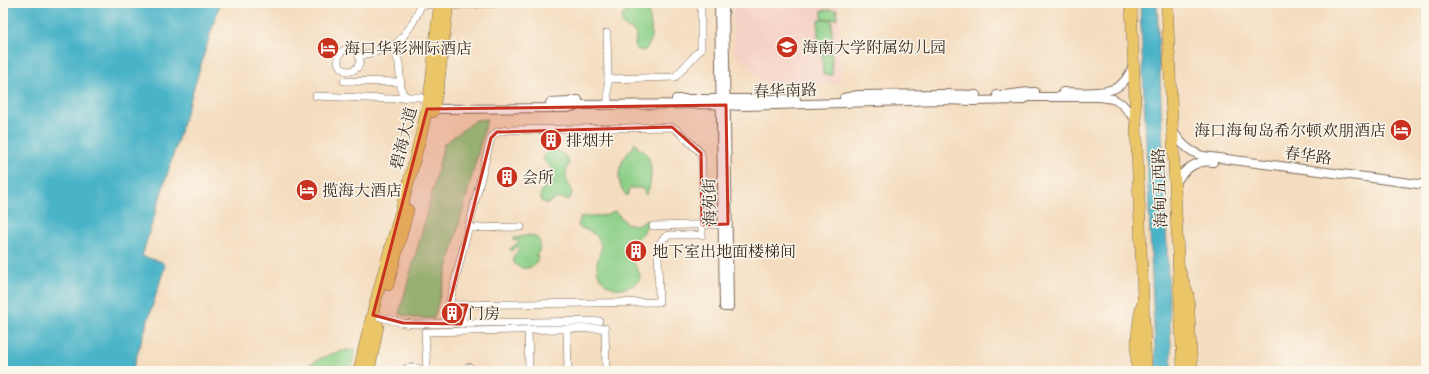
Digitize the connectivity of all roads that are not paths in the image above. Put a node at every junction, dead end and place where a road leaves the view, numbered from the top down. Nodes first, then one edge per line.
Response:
1 (498, 3) edge
2 (701, 3) edge
3 (720, 3) edge
4 (724, 3) edge
5 (1131, 3) edge
6 (1167, 3) edge
7 (421, 4) edge
8 (475, 4) edge
9 (444, 5) edge
10 (607, 33) dead end
11 (393, 46) junction
12 (359, 56) dead end
13 (1133, 65) junction
14 (608, 79) junction
15 (344, 81) dead end
16 (400, 82) junction
17 (316, 96) dead end
18 (407, 96) junction
19 (608, 102) junction
20 (724, 102) junction
21 (431, 106) junction
22 (1136, 120) junction
23 (1173, 131) junction
24 (1426, 185) edge
25 (1175, 186) junction
26 (1426, 189) edge
27 (726, 224) junction
28 (702, 225) junction
29 (653, 226) dead end
30 (521, 227) dead end
31 (469, 228) junction
32 (1178, 266) junction
33 (1143, 302) junction
34 (467, 305) junction
35 (376, 316) junction
36 (599, 322) dead end
37 (461, 324) junction
38 (567, 329) junction
39 (528, 330) junction
40 (360, 371) edge
41 (369, 371) edge
42 (403, 371) edge
43 (426, 371) edge
44 (529, 371) edge
45 (568, 371) edge
46 (606, 371) edge
47 (1137, 371) edge
48 (1146, 371) edge
49 (1183, 371) edge
50 (1192, 371) edge

1 - 8 street
2 - 14 street
3 - 20 street, 海苑街
4 - 20 street, 海苑街
5 - 13 main road, 海甸五西路
6 - 23 main road, 海甸五西路
7 - 9 street
7 - 11 street
8 - 9 street
9 - 21 main road, 碧海大道
10 - 14 street
11 - 12 street
11 - 16 street
13 - 20 street, 春华南路
13 - 22 main road, 海甸五西路
14 - 19 street
15 - 16 street
16 - 18 street
17 - 18 street
18 - 21 street
19 - 20 street, 春华南路
19 - 21 street, 春华南路
20 - 22 street, 春华南路
20 - 27 street, 海苑街
21 - 35 main road, 碧海大道
22 - 33 main road, 海甸五西路
23 - 24 street, 春华路
23 - 25 main road, 海甸五西路
25 - 26 street, 春华路
25 - 32 main road, 海甸五西路
27 - 27 street, 海苑街
27 - 28 street
28 - 29 street
28 - 31 street
28 - 34 street
30 - 31 street
31 - 34 street
32 - 49 main road, 海甸五西路
32 - 50 main road
33 - 47 main road
33 - 48 main road, 海甸五西路
34 - 37 street
35 - 37 street
35 - 40 main road, 碧海大道
35 - 41 main road, 碧海大道
36 - 37 street
38 - 39 street
38 - 45 street
38 - 46 street
39 - 43 street
39 - 44 street
42 - 43 street

